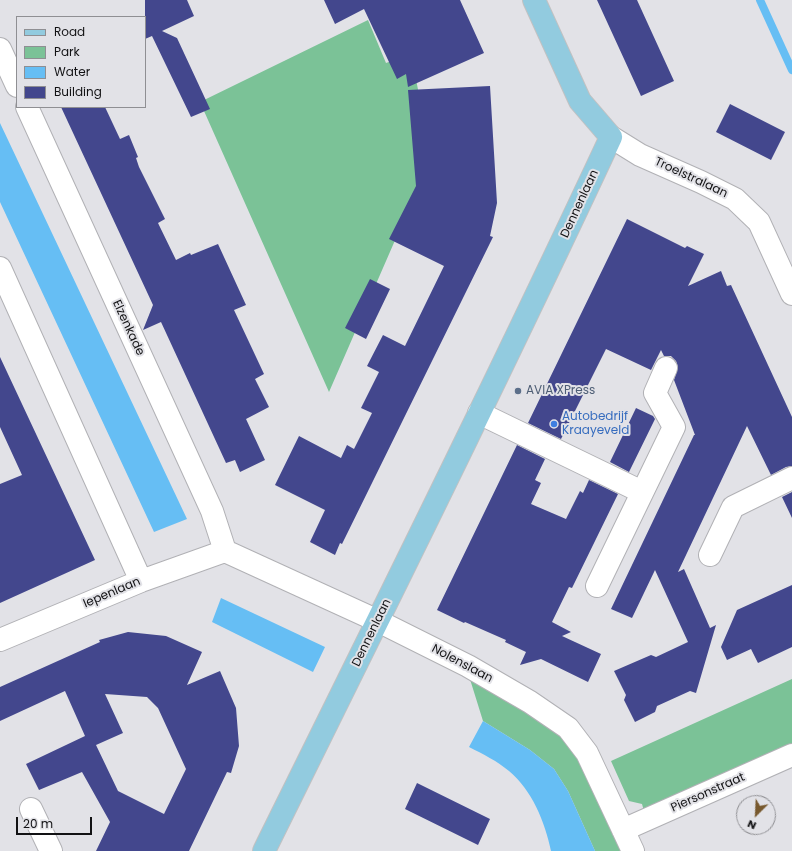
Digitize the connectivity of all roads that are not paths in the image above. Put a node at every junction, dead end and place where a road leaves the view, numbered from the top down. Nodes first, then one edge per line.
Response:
1 (534, 0) edge
2 (0, 49) edge
3 (16, 84) edge
4 (27, 108) edge
5 (612, 137) junction
6 (0, 268) edge
7 (792, 294) edge
8 (666, 368) dead end
9 (479, 413) junction
10 (792, 478) edge
11 (642, 492) junction
12 (225, 551) junction
13 (710, 555) dead end
14 (141, 581) junction
15 (597, 586) dead end
16 (378, 621) junction
17 (0, 640) edge
18 (792, 755) edge
19 (31, 809) dead end
20 (623, 830) junction
21 (51, 851) edge
22 (264, 851) edge
23 (633, 851) edge

1 - 5 main road
2 - 3 street
4 - 12 street, Elzenkade
5 - 7 street, Troelstralaan
5 - 9 main road, Dennenlaan
6 - 14 street
8 - 11 street
9 - 11 street
9 - 16 main road, Dennenlaan
10 - 13 street
11 - 15 street
12 - 14 street, Iepenlaan
12 - 16 street, Nolenslaan
14 - 17 street, Iepenlaan
16 - 20 street, Nolenslaan
16 - 22 main road, Dennenlaan
18 - 20 street, Piersonstraat
19 - 21 street
20 - 23 street, Nolenslaan

